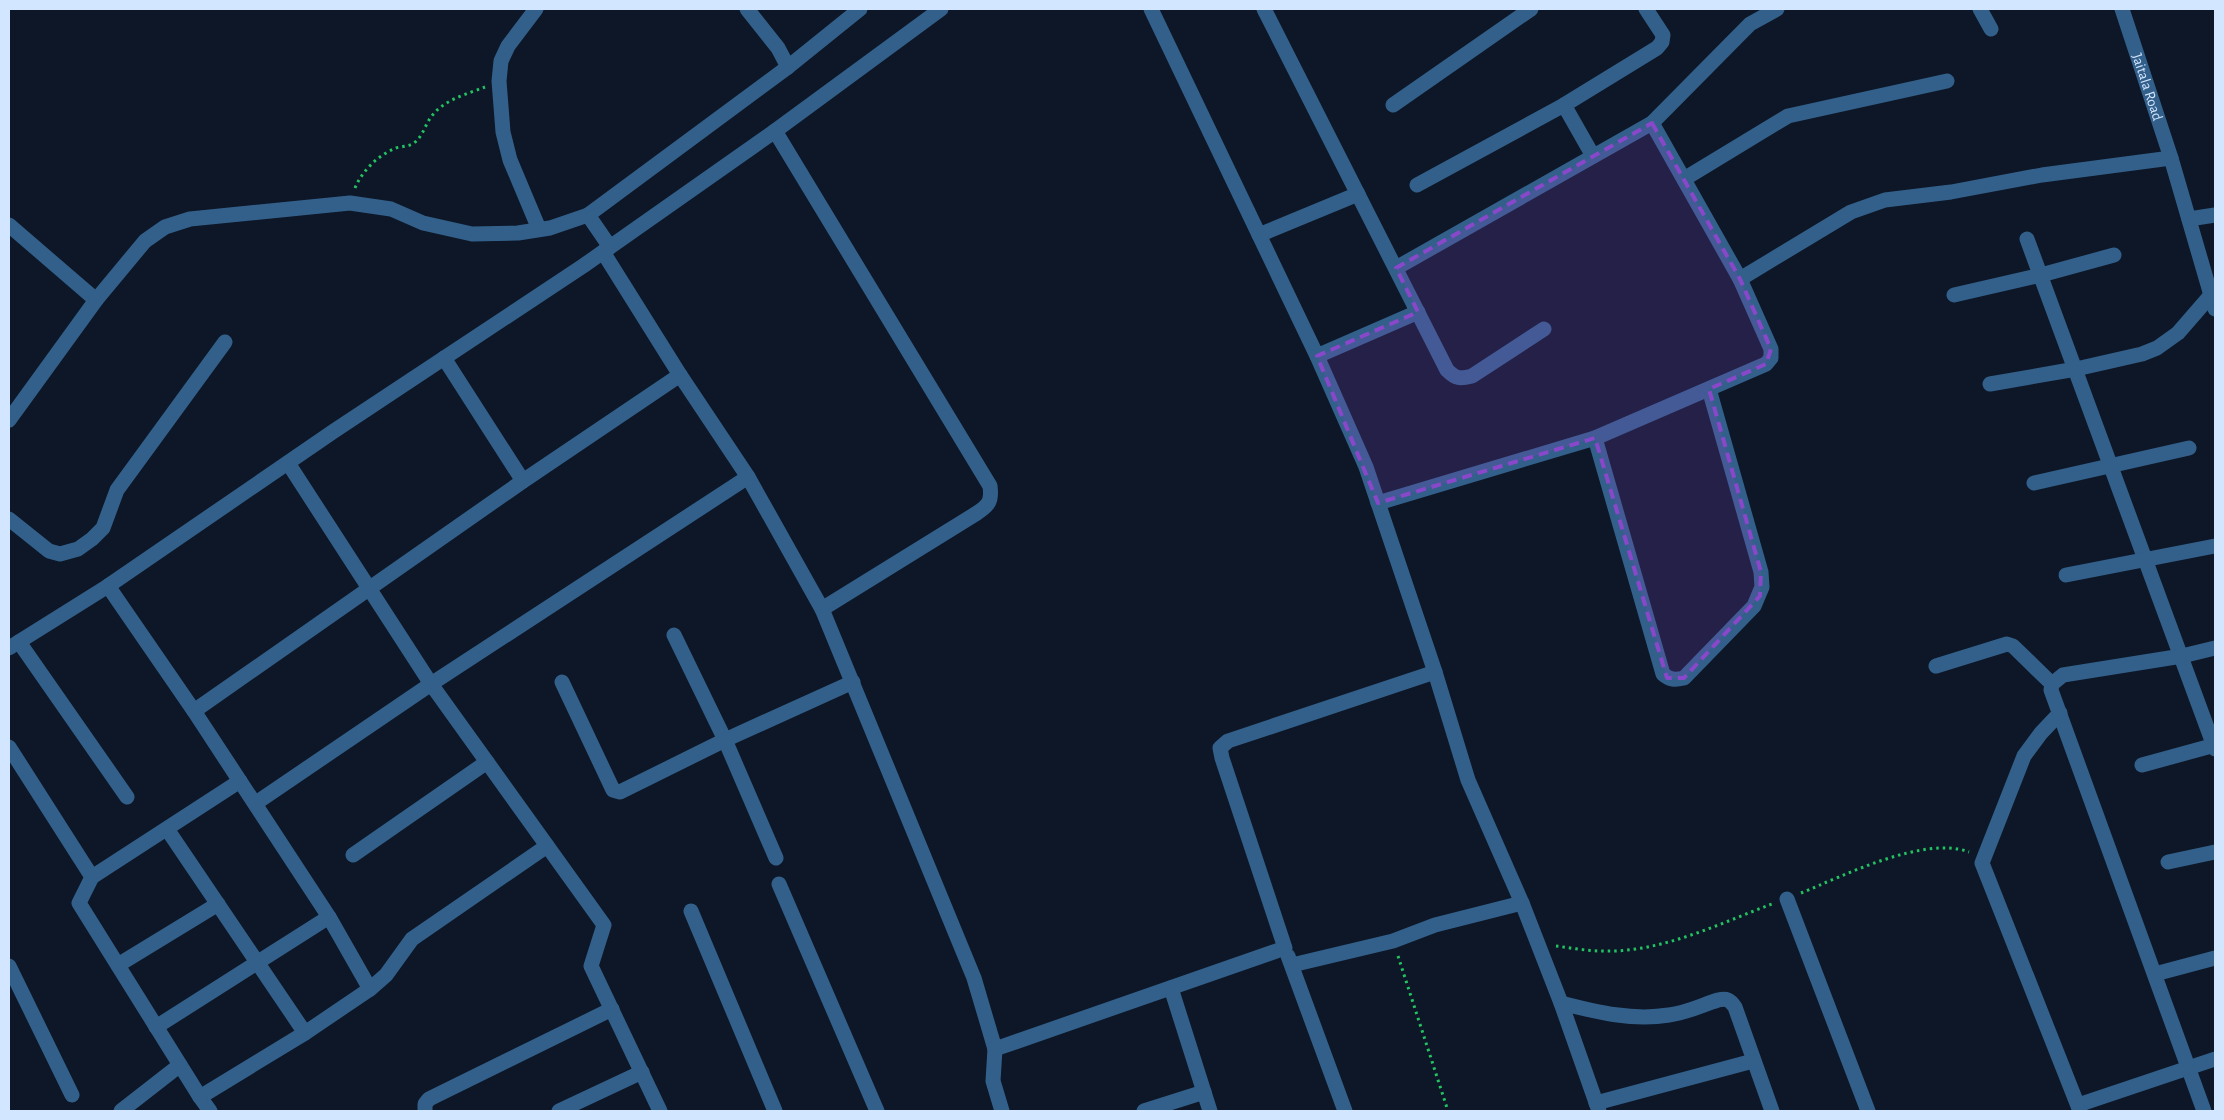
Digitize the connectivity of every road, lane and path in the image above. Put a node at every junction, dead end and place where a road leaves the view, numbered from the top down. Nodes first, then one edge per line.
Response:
1 (536, 9) edge
2 (747, 9) edge
3 (860, 9) edge
4 (940, 9) edge
5 (1151, 9) edge
6 (1264, 9) edge
7 (1531, 9) edge
8 (1646, 9) edge
9 (1777, 9) edge
10 (1980, 9) edge
11 (2122, 9) edge
12 (1991, 29) dead end
13 (788, 67) junction
14 (499, 81) junction
15 (1947, 81) dead end
16 (1393, 105) dead end
17 (1564, 105) junction
18 (1652, 123) junction
19 (775, 131) junction
20 (1593, 156) junction
21 (2172, 162) junction
22 (1684, 179) junction
23 (1417, 185) dead end
24 (1358, 194) junction
25 (350, 203) junction
26 (588, 215) junction
27 (2215, 215) edge
28 (2189, 219) junction
29 (9, 225) edge
30 (539, 229) junction
31 (1259, 235) junction
32 (2027, 239) dead end
33 (606, 249) junction
34 (2114, 255) dead end
35 (1396, 268) junction
36 (2041, 275) junction
37 (1740, 279) junction
38 (1954, 295) dead end
39 (96, 300) junction
40 (2213, 302) edge
41 (1418, 312) junction
42 (1544, 329) dead end
43 (226, 342) dead end
44 (1318, 356) junction
45 (444, 358) junction
46 (2076, 369) junction
47 (680, 375) junction
48 (1990, 384) dead end
49 (1709, 389) junction
50 (9, 420) edge
51 (1595, 438) junction
52 (2189, 448) dead end
53 (288, 463) junction
54 (2112, 465) junction
55 (748, 477) junction
56 (523, 480) junction
57 (2034, 483) dead end
58 (1378, 503) junction
59 (9, 519) edge
60 (2215, 546) edge
61 (2147, 559) junction
62 (2066, 575) dead end
63 (108, 586) junction
64 (369, 588) junction
65 (822, 609) junction
66 (674, 635) dead end
67 (14, 645) edge
68 (2215, 648) edge
69 (2182, 656) junction
70 (1936, 666) dead end
71 (1435, 672) junction
72 (562, 682) dead end
73 (853, 682) junction
74 (431, 684) junction
75 (2052, 684) junction
76 (194, 711) junction
77 (2060, 713) junction
78 (726, 740) junction
79 (9, 747) edge
80 (2215, 747) edge
81 (487, 762) junction
82 (2142, 765) dead end
83 (240, 781) junction
84 (127, 797) dead end
85 (256, 803) junction
86 (167, 829) junction
87 (547, 846) junction
88 (2215, 852) edge
89 (352, 855) dead end
90 (776, 858) dead end
91 (2168, 862) dead end
92 (1982, 863) junction
93 (92, 877) junction
94 (778, 884) dead end
95 (1787, 899) junction
96 (1522, 903) junction
97 (218, 904) junction
98 (691, 911) dead end
99 (329, 917) junction
100 (1393, 941) junction
101 (1538, 944) junction
102 (1284, 948) junction
103 (2215, 958) edge
104 (258, 963) junction
105 (9, 966) edge
106 (118, 966) junction
107 (1292, 966) junction
108 (2155, 974) junction
109 (1171, 988) junction
110 (370, 989) junction
111 (1561, 1002) junction
112 (612, 1009) junction
113 (156, 1027) junction
114 (305, 1032) junction
115 (995, 1050) junction
116 (2215, 1059) edge
117 (1753, 1061) junction
118 (180, 1065) junction
119 (2189, 1067) junction
120 (642, 1072) junction
121 (1204, 1092) junction
122 (72, 1095) dead end
123 (200, 1097) junction
124 (1598, 1107) edge
125 (2079, 1108) edge
126 (120, 1111) edge
127 (210, 1111) edge
128 (426, 1111) edge
129 (559, 1111) edge
130 (660, 1111) edge
131 (775, 1111) edge
132 (877, 1111) edge
133 (1002, 1111) edge
134 (1144, 1111) edge
135 (1210, 1111) edge
136 (1345, 1111) edge
137 (1448, 1111) edge
138 (1772, 1111) edge
139 (1868, 1111) edge
140 (2204, 1111) edge

1 - 14 street
2 - 13 street
3 - 13 street
4 - 19 street
5 - 31 street
6 - 24 street
7 - 16 street
8 - 17 street
9 - 18 street
10 - 12 street
11 - 21 street, Jaitala Road
13 - 26 street
14 - 25 path
14 - 30 street
15 - 22 street
17 - 20 street
17 - 23 street
18 - 20 street
18 - 22 street
19 - 33 street
19 - 65 street
20 - 35 street
21 - 28 street, Jaitala Road
21 - 37 street
22 - 37 street
24 - 31 street
24 - 35 street
25 - 30 street
25 - 39 street
26 - 30 street
26 - 33 street
27 - 28 street
28 - 40 street, Jaitala Road
29 - 39 street
31 - 44 street
32 - 36 street
33 - 45 street
33 - 47 street
34 - 36 street
35 - 41 street
36 - 38 street
36 - 46 street
37 - 49 street
39 - 50 street
40 - 46 street
41 - 42 street
41 - 44 street
43 - 59 street
44 - 58 street
45 - 53 street
45 - 56 street
46 - 48 street
46 - 54 street
47 - 55 street
47 - 56 street
49 - 51 street
49 - 51 street
51 - 58 street
52 - 54 street
53 - 63 street
53 - 64 street
54 - 57 street
54 - 61 street
55 - 65 street
55 - 74 street
56 - 64 street
58 - 71 street
60 - 61 street
61 - 62 street
61 - 69 street
63 - 67 street
63 - 76 street
64 - 74 street
64 - 76 street
65 - 73 street
66 - 78 street
67 - 84 street
68 - 69 street
69 - 75 street
69 - 80 street
70 - 75 street
71 - 96 street
71 - 102 street
72 - 78 street
73 - 78 street
73 - 115 street
74 - 81 street
74 - 85 street
75 - 77 street
76 - 83 street
77 - 92 street
77 - 108 street
78 - 90 street
79 - 93 street
80 - 82 street
81 - 87 street
81 - 89 street
83 - 85 street
83 - 86 street
85 - 99 street
86 - 93 street
86 - 97 street
87 - 110 street
87 - 112 street
88 - 91 street
92 - 95 path
92 - 125 street
93 - 106 street
94 - 132 street
95 - 101 path
95 - 139 street
96 - 100 street
96 - 101 street
97 - 104 street
97 - 106 street
98 - 131 street
99 - 104 street
99 - 110 street
100 - 107 street
100 - 137 path
101 - 111 street
102 - 107 street
102 - 109 street
103 - 108 street
104 - 113 street
104 - 114 street
105 - 122 street
106 - 113 street
107 - 136 street
108 - 119 street
109 - 115 street
109 - 121 street
110 - 114 street
111 - 117 street
111 - 124 street
112 - 120 street
112 - 128 street
113 - 118 street
114 - 123 street
115 - 133 street
116 - 119 street
117 - 124 street
117 - 138 street
118 - 123 street
118 - 126 street
119 - 125 street
119 - 140 street
120 - 129 street
120 - 130 street
121 - 134 street
121 - 135 street
123 - 127 street

